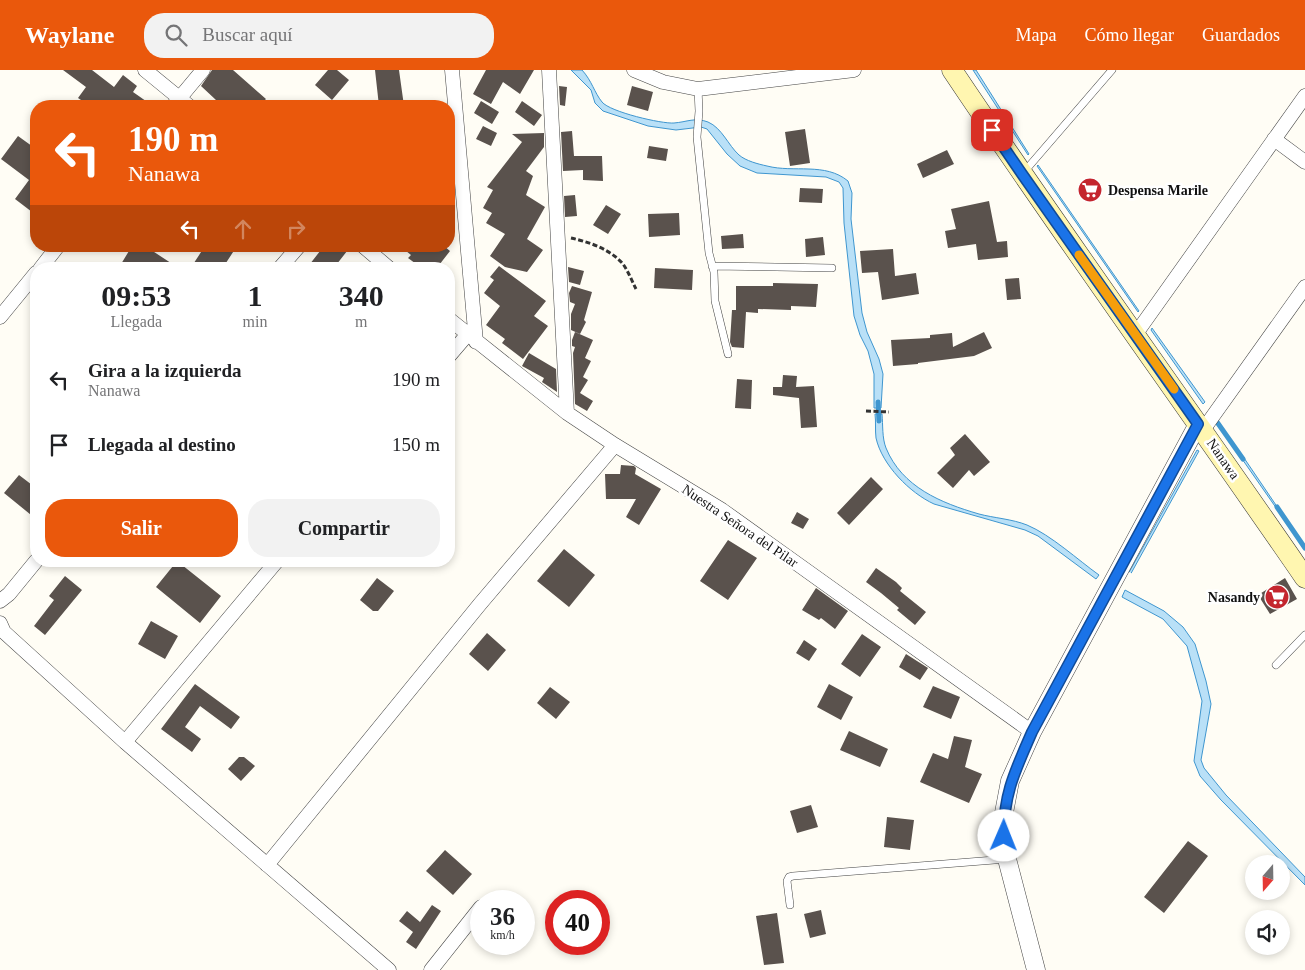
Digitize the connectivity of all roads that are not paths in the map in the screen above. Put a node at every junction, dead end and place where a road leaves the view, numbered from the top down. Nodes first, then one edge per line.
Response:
1 (145, 70) edge
2 (203, 70) edge
3 (452, 70) edge
4 (549, 70) edge
5 (634, 70) edge
6 (854, 70) edge
7 (952, 70) edge
8 (1112, 70) edge
9 (698, 89) junction
10 (1305, 96) edge
11 (177, 100) edge
12 (184, 100) edge
13 (454, 100) edge
14 (455, 112) edge
15 (1274, 140) junction
16 (1305, 162) edge
17 (1022, 174) junction
18 (53, 252) edge
19 (294, 252) edge
20 (370, 252) edge
21 (45, 262) edge
22 (285, 262) edge
23 (382, 262) edge
24 (712, 266) junction
25 (832, 268) dead end
26 (30, 280) edge
27 (1305, 287) edge
28 (0, 317) edge
29 (455, 324) edge
30 (1135, 335) junction
31 (471, 338) junction
32 (455, 351) edge
33 (728, 354) dead end
34 (567, 413) junction
35 (1201, 427) junction
36 (615, 445) junction
37 (31, 567) edge
38 (272, 567) edge
39 (1305, 578) edge
40 (0, 601) edge
41 (0, 623) edge
42 (1305, 635) edge
43 (1276, 665) dead end
44 (1032, 732) junction
45 (125, 742) junction
46 (1007, 859) junction
47 (266, 865) junction
48 (790, 905) dead end
49 (470, 921) edge
50 (389, 970) edge
51 (431, 970) edge
52 (1036, 970) edge

1 - 11 street
2 - 12 street
3 - 13 street
4 - 34 street
5 - 9 street
6 - 9 street
7 - 17 main road, Nanawa
8 - 17 lane
9 - 24 lane
10 - 15 street
14 - 31 street
15 - 16 street
15 - 30 street
17 - 30 main road, Nanawa
18 - 21 street
19 - 22 street
20 - 23 street
24 - 25 lane
24 - 33 lane
26 - 28 street
27 - 35 street
29 - 31 street, Nuestra Señora del Pilar
30 - 35 main road, Nanawa
31 - 32 street
31 - 34 street, Nuestra Señora del Pilar
34 - 36 street, Nuestra Señora del Pilar
35 - 39 main road, Nanawa
35 - 44 street
36 - 44 street, Nuestra Señora del Pilar
36 - 47 street
37 - 40 street
38 - 45 street
41 - 45 street
42 - 43 lane
44 - 46 street
45 - 47 street
46 - 48 lane
46 - 52 street
47 - 50 street
49 - 51 street

